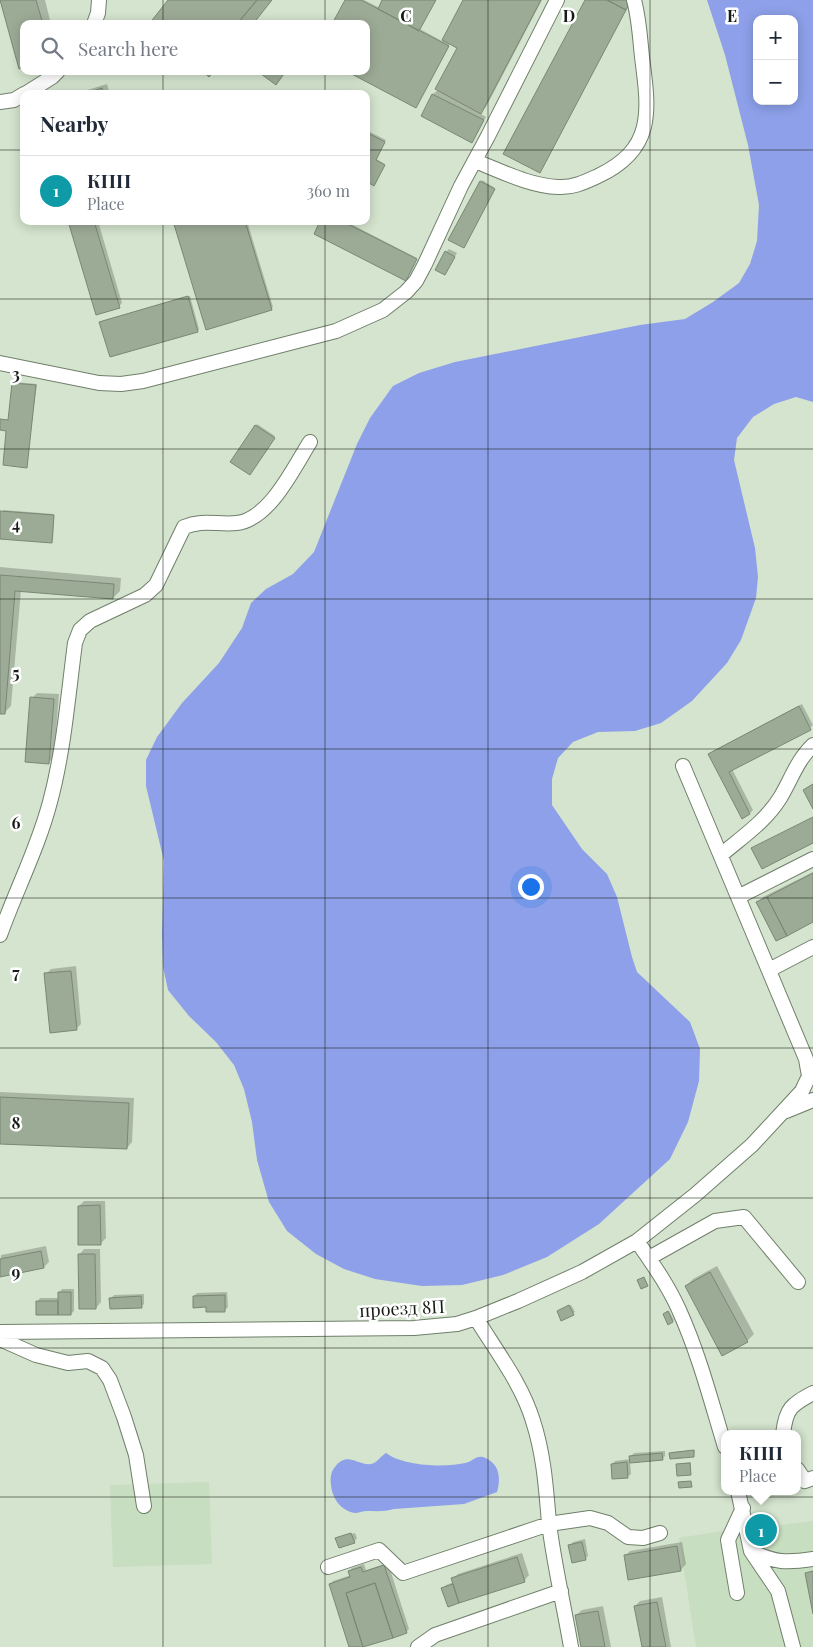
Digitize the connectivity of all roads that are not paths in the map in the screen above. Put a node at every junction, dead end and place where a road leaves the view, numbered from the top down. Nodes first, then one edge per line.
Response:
1 (99, 0) edge
2 (557, 0) edge
3 (634, 0) edge
4 (95, 20) edge
5 (55, 75) edge
6 (31, 90) edge
7 (20, 96) edge
8 (0, 102) edge
9 (475, 161) junction
10 (0, 363) edge
11 (310, 442) dead end
12 (813, 745) edge
13 (683, 766) dead end
14 (721, 855) junction
15 (813, 859) edge
16 (738, 896) junction
17 (0, 935) edge
18 (813, 947) edge
19 (769, 970) junction
20 (813, 1100) edge
21 (781, 1114) junction
22 (637, 1241) junction
23 (649, 1258) junction
24 (798, 1282) dead end
25 (476, 1318) junction
26 (0, 1332) edge
27 (0, 1339) edge
28 (813, 1393) edge
29 (784, 1430) edge
30 (721, 1433) edge
31 (739, 1495) edge
32 (144, 1506) dead end
33 (743, 1508) junction
34 (550, 1524) junction
35 (660, 1533) dead end
36 (751, 1551) junction
37 (813, 1558) edge
38 (328, 1566) dead end
39 (561, 1591) junction
40 (737, 1593) dead end
41 (418, 1647) edge
42 (570, 1647) edge
43 (794, 1647) edge

1 - 4 street
2 - 9 street
3 - 9 street
5 - 6 street
7 - 8 street
9 - 10 street
11 - 17 street
12 - 14 street
13 - 14 street
14 - 16 street
15 - 16 street
16 - 19 street
18 - 19 street
19 - 21 street, проезд 8П
20 - 21 street
21 - 22 street, проезд 8П
22 - 23 street
22 - 25 street, проезд 8П
23 - 24 street
23 - 30 street
25 - 26 street, проезд 8П
25 - 34 street
27 - 32 street
28 - 29 street
31 - 33 street
33 - 36 street
33 - 40 street
34 - 35 street
34 - 38 street
34 - 39 street
36 - 37 street
36 - 43 street
39 - 41 street
39 - 42 street

